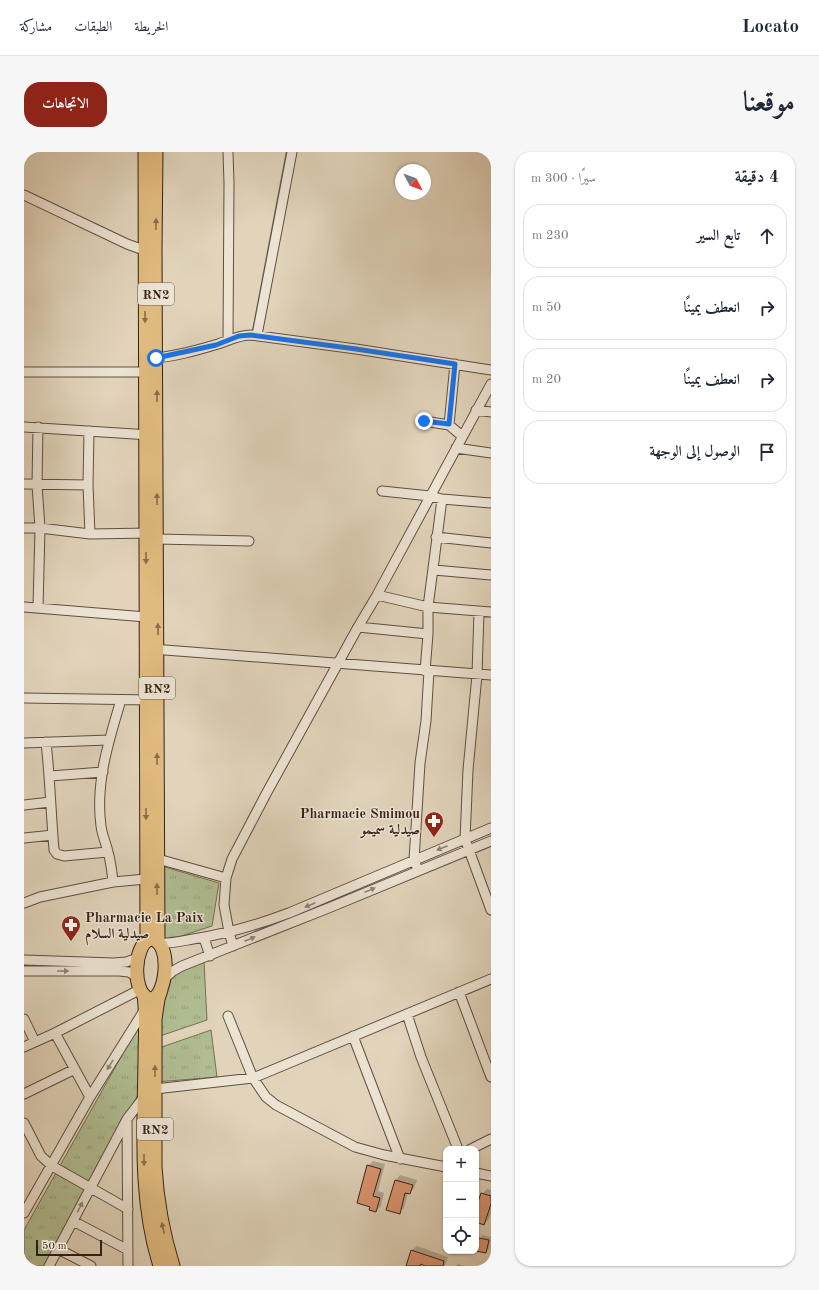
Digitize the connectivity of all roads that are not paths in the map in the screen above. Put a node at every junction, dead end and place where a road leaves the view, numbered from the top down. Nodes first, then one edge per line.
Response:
1 (145, 152) edge
2 (156, 152) edge
3 (228, 152) edge
4 (292, 152) edge
5 (24, 195) edge
6 (150, 250) junction
7 (257, 335) junction
8 (228, 340) junction
9 (151, 358) junction
10 (455, 364) junction
11 (491, 370) edge
12 (24, 372) edge
13 (151, 372) junction
14 (491, 384) edge
15 (476, 410) junction
16 (491, 412) edge
17 (424, 421) dead end
18 (449, 424) junction
19 (24, 427) edge
20 (38, 427) junction
21 (89, 431) junction
22 (151, 435) junction
23 (462, 436) junction
24 (456, 448) junction
25 (491, 453) edge
26 (24, 484) edge
27 (37, 485) junction
28 (88, 485) junction
29 (382, 491) dead end
30 (430, 496) junction
31 (442, 500) junction
32 (491, 503) edge
33 (24, 528) edge
34 (40, 528) junction
35 (90, 534) junction
36 (153, 535) junction
37 (436, 538) junction
38 (249, 541) dead end
39 (491, 543) edge
40 (434, 570) junction
41 (491, 575) edge
42 (377, 595) junction
43 (24, 607) edge
44 (428, 607) junction
45 (38, 608) junction
46 (479, 612) junction
47 (491, 612) edge
48 (146, 617) junction
49 (358, 627) junction
50 (428, 634) junction
51 (152, 649) junction
52 (338, 664) junction
53 (427, 671) junction
54 (477, 675) junction
55 (491, 675) edge
56 (24, 698) edge
57 (121, 700) junction
58 (152, 700) junction
59 (109, 740) junction
60 (46, 742) junction
61 (24, 743) edge
62 (103, 772) junction
63 (50, 776) junction
64 (50, 802) junction
65 (24, 805) edge
66 (491, 828) edge
67 (53, 835) junction
68 (24, 838) edge
69 (465, 839) junction
70 (491, 841) edge
71 (468, 850) junction
72 (108, 852) junction
73 (158, 859) junction
74 (414, 860) junction
75 (418, 871) junction
76 (226, 878) junction
77 (146, 879) junction
78 (113, 882) junction
79 (327, 897) junction
80 (25, 899) edge
81 (331, 907) junction
82 (491, 910) edge
83 (229, 932) junction
84 (204, 938) junction
85 (155, 942) junction
86 (233, 946) junction
87 (210, 956) junction
88 (138, 958) junction
89 (24, 960) edge
90 (24, 971) edge
91 (491, 979) edge
92 (163, 984) junction
93 (141, 987) junction
94 (459, 992) junction
95 (145, 1009) junction
96 (407, 1014) junction
97 (228, 1016) dead end
98 (24, 1019) edge
99 (56, 1033) junction
100 (353, 1036) junction
101 (35, 1042) junction
102 (24, 1047) edge
103 (75, 1069) junction
104 (491, 1077) edge
105 (252, 1078) junction
106 (150, 1093) junction
107 (24, 1094) edge
108 (90, 1097) junction
109 (127, 1119) junction
110 (24, 1123) edge
111 (491, 1139) edge
112 (457, 1146) edge
113 (477, 1146) edge
114 (400, 1159) junction
115 (52, 1166) junction
116 (443, 1166) edge
117 (479, 1174) edge
118 (491, 1176) edge
119 (90, 1188) junction
120 (25, 1208) edge
121 (128, 1210) junction
122 (73, 1221) junction
123 (58, 1249) junction
124 (128, 1250) junction
125 (49, 1266) edge
126 (91, 1266) edge
127 (128, 1266) edge
128 (160, 1266) edge
129 (173, 1266) edge

1 - 6 highway, RN2
6 -> 2 highway, RN2
3 - 8 street
4 - 7 street
5 - 6 street
6 - 9 highway, RN2
7 - 8 street
7 - 10 street
8 - 9 street
9 - 13 highway, RN2
10 - 11 street
10 - 18 street
12 - 13 street
13 - 22 highway, RN2
14 - 15 street
15 - 16 street
15 - 23 street
17 - 18 street
18 - 23 street
19 - 20 street
20 - 21 street
20 - 27 street
21 - 22 street
21 - 28 street
22 - 36 highway, RN2
23 - 24 street
24 - 25 street
24 - 30 street
26 - 27 street
27 - 28 street
27 - 34 street
28 - 35 street
29 - 30 street
30 - 31 street
30 - 42 street
31 - 32 street
31 - 37 street
33 - 34 street
34 - 35 street
34 - 45 street
35 - 36 street
36 - 38 street
36 -> 48 highway, RN2
51 -> 36 highway, RN2
37 - 39 street
37 - 40 street
40 - 41 street
40 - 44 street
42 - 44 street
42 - 49 street
43 - 45 street
44 - 46 street
44 - 50 street
45 - 48 street
46 - 47 street
46 - 54 street
48 - 51 highway, RN2
49 - 50 street
49 - 52 street
50 - 53 street
51 - 52 street
51 - 58 highway, RN2
52 - 53 street
52 - 76 street
53 - 54 street
53 - 74 street
54 - 55 street
54 - 69 street
56 - 57 street
57 - 58 street
57 - 59 street
73 -> 58 highway, RN2
58 -> 77 highway, RN2
59 - 60 street
59 - 62 street
60 - 61 street
60 - 63 street
62 - 63 street
62 - 72 street
63 - 64 street
64 - 65 street
64 - 67 street
66 - 69 street
67 - 68 street
67 - 72 street
69 - 71 street
69 -> 74 street
70 - 71 street
71 - 75 street
71 - 82 street
72 - 78 street
73 - 76 street
85 -> 73 highway, RN2
74 - 75 street
74 - 79 street
81 -> 75 street
76 - 83 street
77 - 78 street
77 - 85 highway, RN2
78 - 80 street
79 - 81 street
79 -> 83 street
86 -> 81 street
83 - 84 street
83 - 86 street
84 - 85 street
84 - 87 street
85 - 88 highway, RN2
85 - 92 highway, RN2
86 - 87 street
87 - 92 street
88 - 89 street
88 - 93 highway, RN2
90 -> 93 street
91 - 94 street
92 - 93 highway
106 -> 92 highway, RN2
93 - 95 highway, RN2
93 - 99 street
94 - 96 street
94 - 104 street
95 - 106 highway, RN2
95 -> 108 street
96 - 100 street
96 - 112 street
97 - 105 street
98 - 101 street
99 - 101 street
99 - 103 street
100 - 105 street
100 - 114 street
101 - 102 street
103 - 107 street
103 - 108 street
105 - 106 street
105 - 114 street
106 - 109 street
106 -> 128 highway, RN2
129 -> 106 highway, RN2
108 - 115 street
109 - 119 street
109 - 121 street
110 - 115 street
111 - 113 street
114 - 116 street
115 - 119 street
115 - 120 street
117 - 118 street
119 - 121 street
122 -> 119 street
121 - 124 street
122 - 123 street
122 - 124 street
123 - 125 street
123 - 126 street
124 - 127 street

